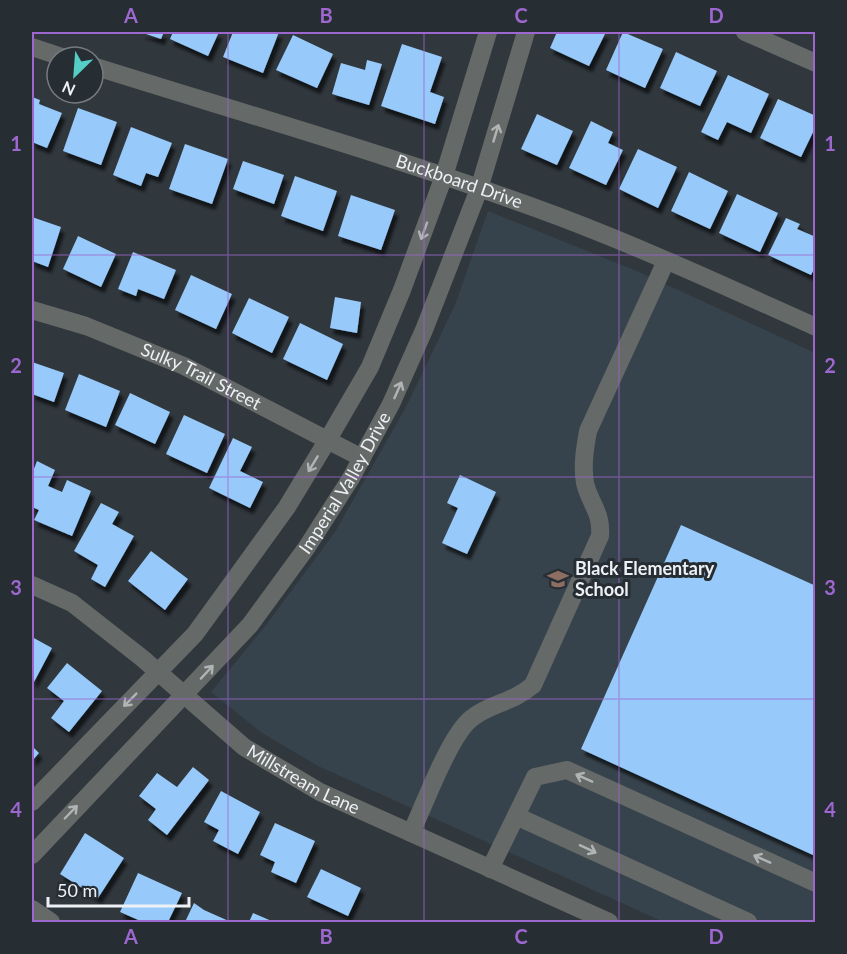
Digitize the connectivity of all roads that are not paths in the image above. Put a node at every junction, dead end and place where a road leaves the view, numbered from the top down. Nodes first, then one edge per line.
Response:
1 (488, 32) edge
2 (526, 32) edge
3 (745, 32) edge
4 (816, 63) edge
5 (105, 70) edge
6 (444, 176) junction
7 (479, 189) junction
8 (666, 261) junction
9 (32, 310) edge
10 (816, 327) edge
11 (327, 441) junction
12 (362, 458) junction
13 (32, 585) edge
14 (158, 672) junction
15 (184, 696) junction
16 (32, 802) edge
17 (516, 816) junction
18 (411, 833) junction
19 (32, 855) edge
20 (490, 869) junction
21 (816, 883) edge
22 (32, 909) edge
23 (51, 922) edge
24 (609, 922) edge
25 (748, 922) edge

1 - 6 street, Imperial Valley Drive
7 -> 2 street, Imperial Valley Drive
3 - 4 street
5 - 6 street, Buckboard Drive
6 - 7 street, Buckboard Drive
6 -> 11 street, Imperial Valley Drive
7 - 8 street, Buckboard Drive
12 -> 7 street, Imperial Valley Drive
8 - 10 street, Buckboard Drive
8 - 18 street
9 - 11 street, Sulky Trail Street
11 - 12 street, Sulky Trail Street
11 -> 14 street, Imperial Valley Drive
15 -> 12 street, Imperial Valley Drive
13 - 14 street, Millstream Lane
14 - 15 street, Millstream Lane
14 -> 16 street, Imperial Valley Drive
15 - 18 street, Millstream Lane
19 -> 15 street, Imperial Valley Drive
17 - 20 street
21 -> 17 street
17 -> 25 street
18 - 20 street, Millstream Lane
20 - 24 street, Millstream Lane
22 - 23 street

